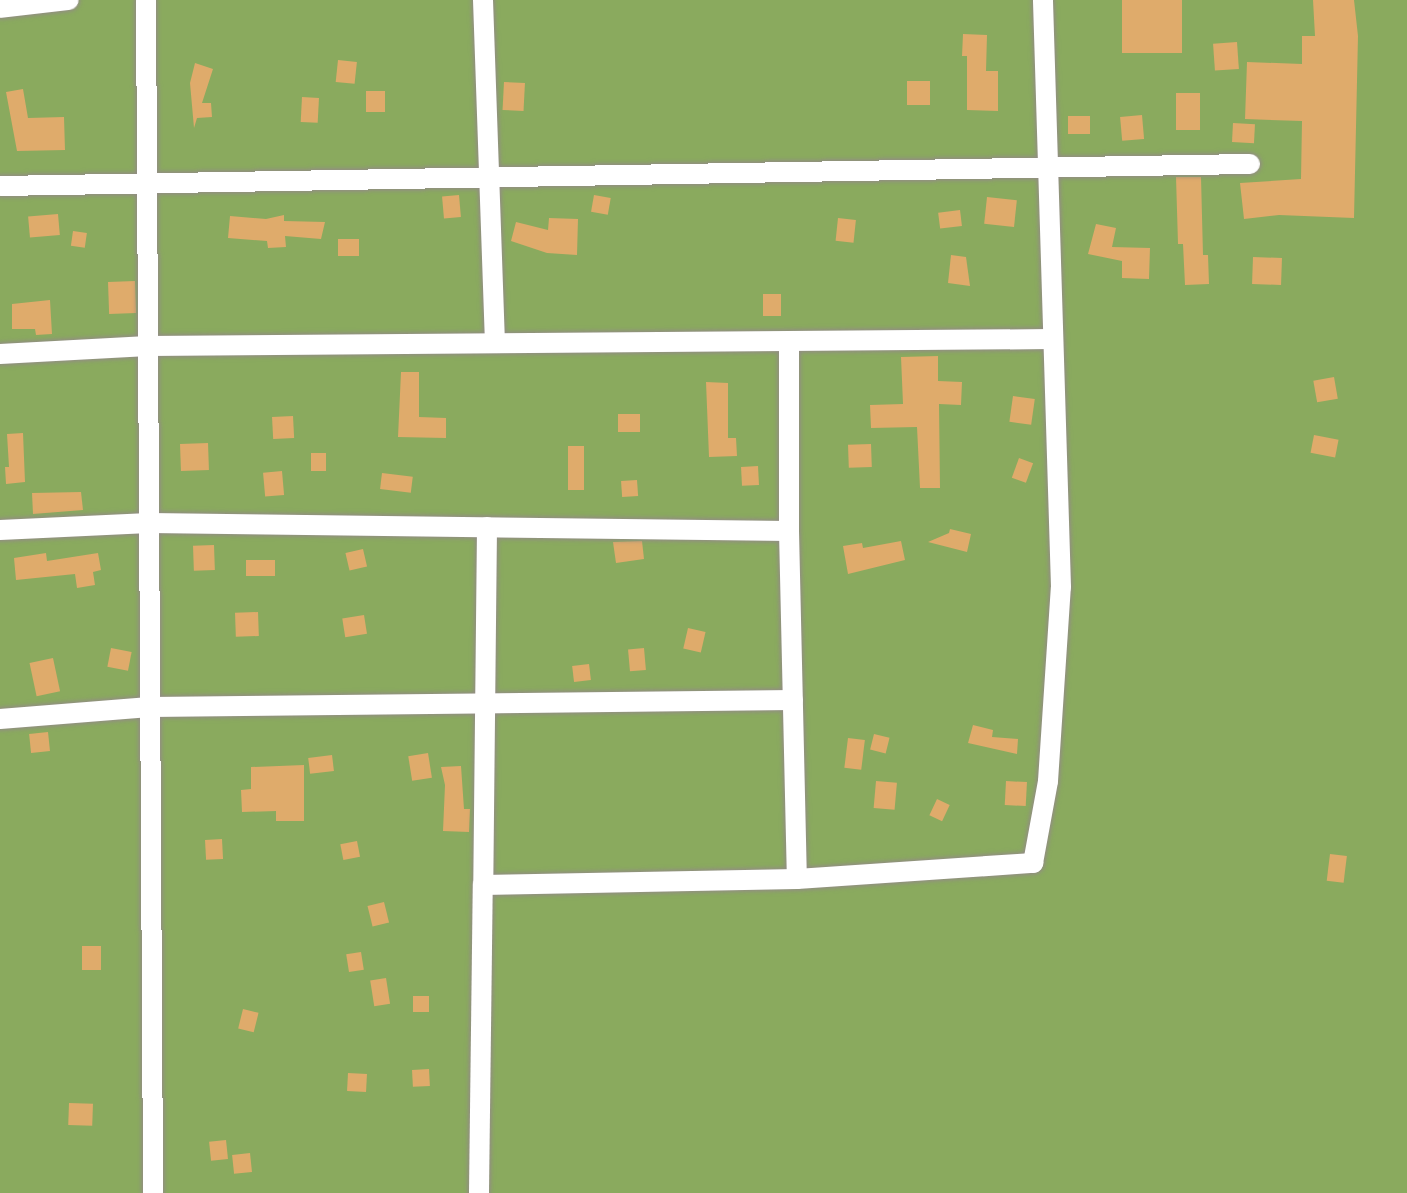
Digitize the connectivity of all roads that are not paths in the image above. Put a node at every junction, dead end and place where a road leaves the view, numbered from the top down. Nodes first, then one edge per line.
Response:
1 (69, 0) edge
2 (146, 0) edge
3 (483, 0) edge
4 (1042, 0) edge
5 (0, 8) edge
6 (1250, 164) dead end
7 (1047, 167) junction
8 (489, 176) junction
9 (147, 182) junction
10 (0, 186) edge
11 (1051, 339) junction
12 (789, 341) junction
13 (495, 343) junction
14 (148, 346) junction
15 (0, 354) edge
16 (149, 523) junction
17 (487, 527) junction
18 (0, 530) edge
19 (789, 531) junction
20 (793, 700) junction
21 (485, 704) junction
22 (150, 707) junction
23 (0, 719) edge
24 (797, 879) junction
25 (483, 885) junction
26 (153, 1193) edge
27 (478, 1193) edge

1 - 5 street
2 - 9 street
3 - 8 street
4 - 7 street
6 - 7 street
7 - 8 street
7 - 11 street
8 - 9 street
8 - 13 street
9 - 10 street
9 - 14 street
11 - 12 street
11 - 24 street
12 - 13 street
12 - 19 street
13 - 14 street
14 - 15 street
14 - 16 street
16 - 17 street
16 - 18 street
16 - 22 street
17 - 19 street
17 - 21 street
19 - 20 street
20 - 21 street
20 - 24 street
21 - 22 street
21 - 25 street
22 - 23 street
22 - 26 street
24 - 25 street
25 - 27 street

